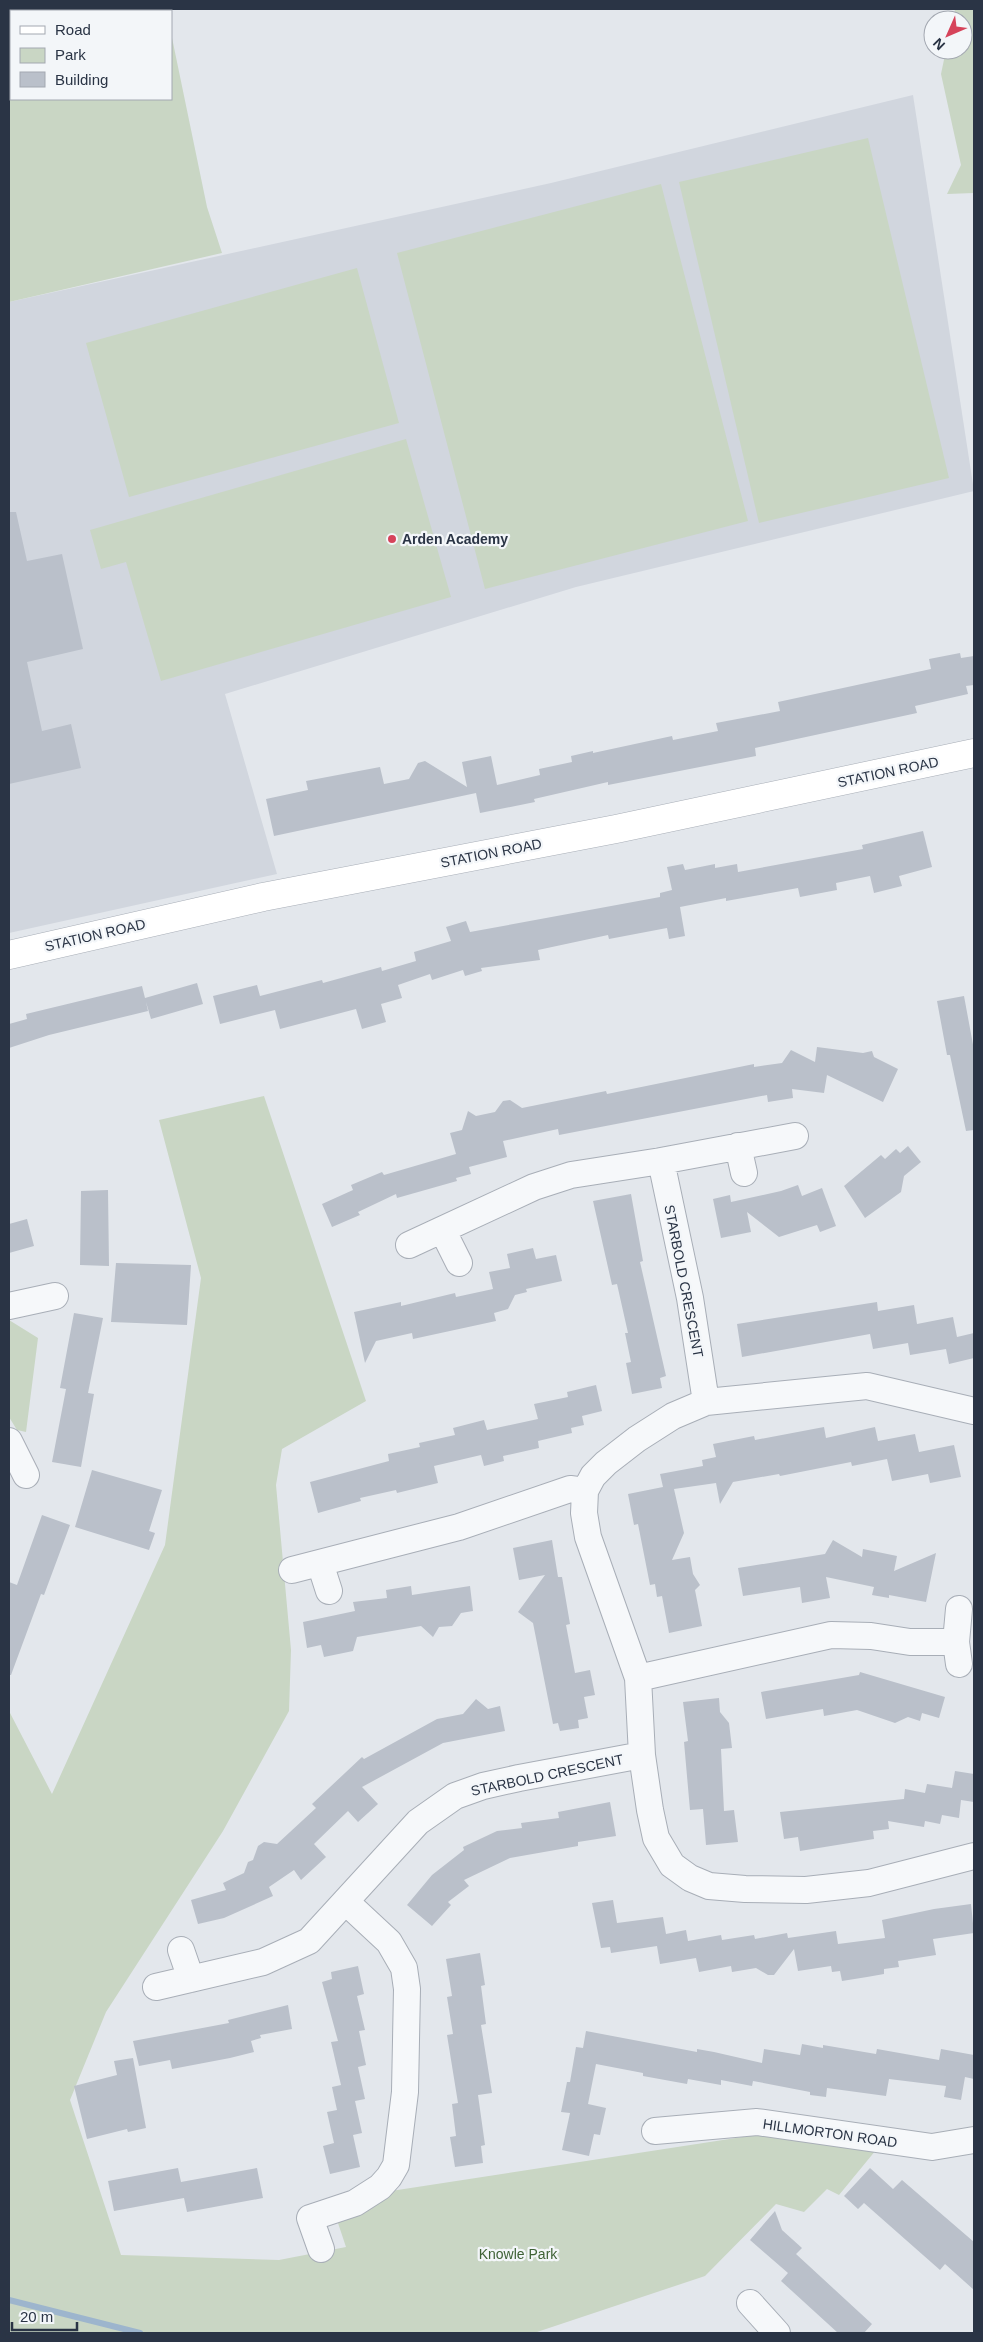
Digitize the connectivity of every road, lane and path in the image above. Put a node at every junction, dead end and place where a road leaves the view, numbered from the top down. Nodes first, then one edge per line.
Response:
1 (974, 753) edge
2 (9, 955) edge
3 (795, 1136) dead end
4 (738, 1146) junction
5 (661, 1162) junction
6 (744, 1173) dead end
7 (443, 1230) junction
8 (409, 1245) dead end
9 (459, 1263) dead end
10 (55, 1296) dead end
11 (9, 1306) edge
12 (706, 1402) junction
13 (974, 1411) edge
14 (10, 1449) edge
15 (26, 1475) dead end
16 (585, 1491) junction
17 (320, 1563) junction
18 (292, 1570) dead end
19 (329, 1591) dead end
20 (959, 1609) dead end
21 (638, 1678) junction
22 (642, 1755) junction
23 (974, 1856) edge
24 (346, 1902) junction
25 (181, 1950) dead end
26 (191, 1979) junction
27 (156, 1987) dead end
28 (655, 2131) dead end
29 (974, 2140) edge
30 (321, 2249) dead end
31 (750, 2303) dead end
32 (777, 2333) edge

1 - 2 main road, STATION ROAD
3 - 4 street
4 - 5 street
4 - 6 street
5 - 7 street
5 - 12 street, STARBOLD CRESCENT
7 - 8 street
7 - 9 street
10 - 11 street
12 - 13 street
12 - 16 street
14 - 15 street
16 - 17 street
16 - 21 street, STARBOLD CRESCENT
17 - 18 street
17 - 19 street
20 - 21 street
21 - 22 street, STARBOLD CRESCENT
22 - 23 street, STARBOLD CRESCENT
22 - 24 street, STARBOLD CRESCENT
24 - 26 street, STARBOLD CRESCENT
24 - 30 street
25 - 26 street
26 - 27 street, STARBOLD CRESCENT
28 - 29 street, HILLMORTON ROAD
31 - 32 street

